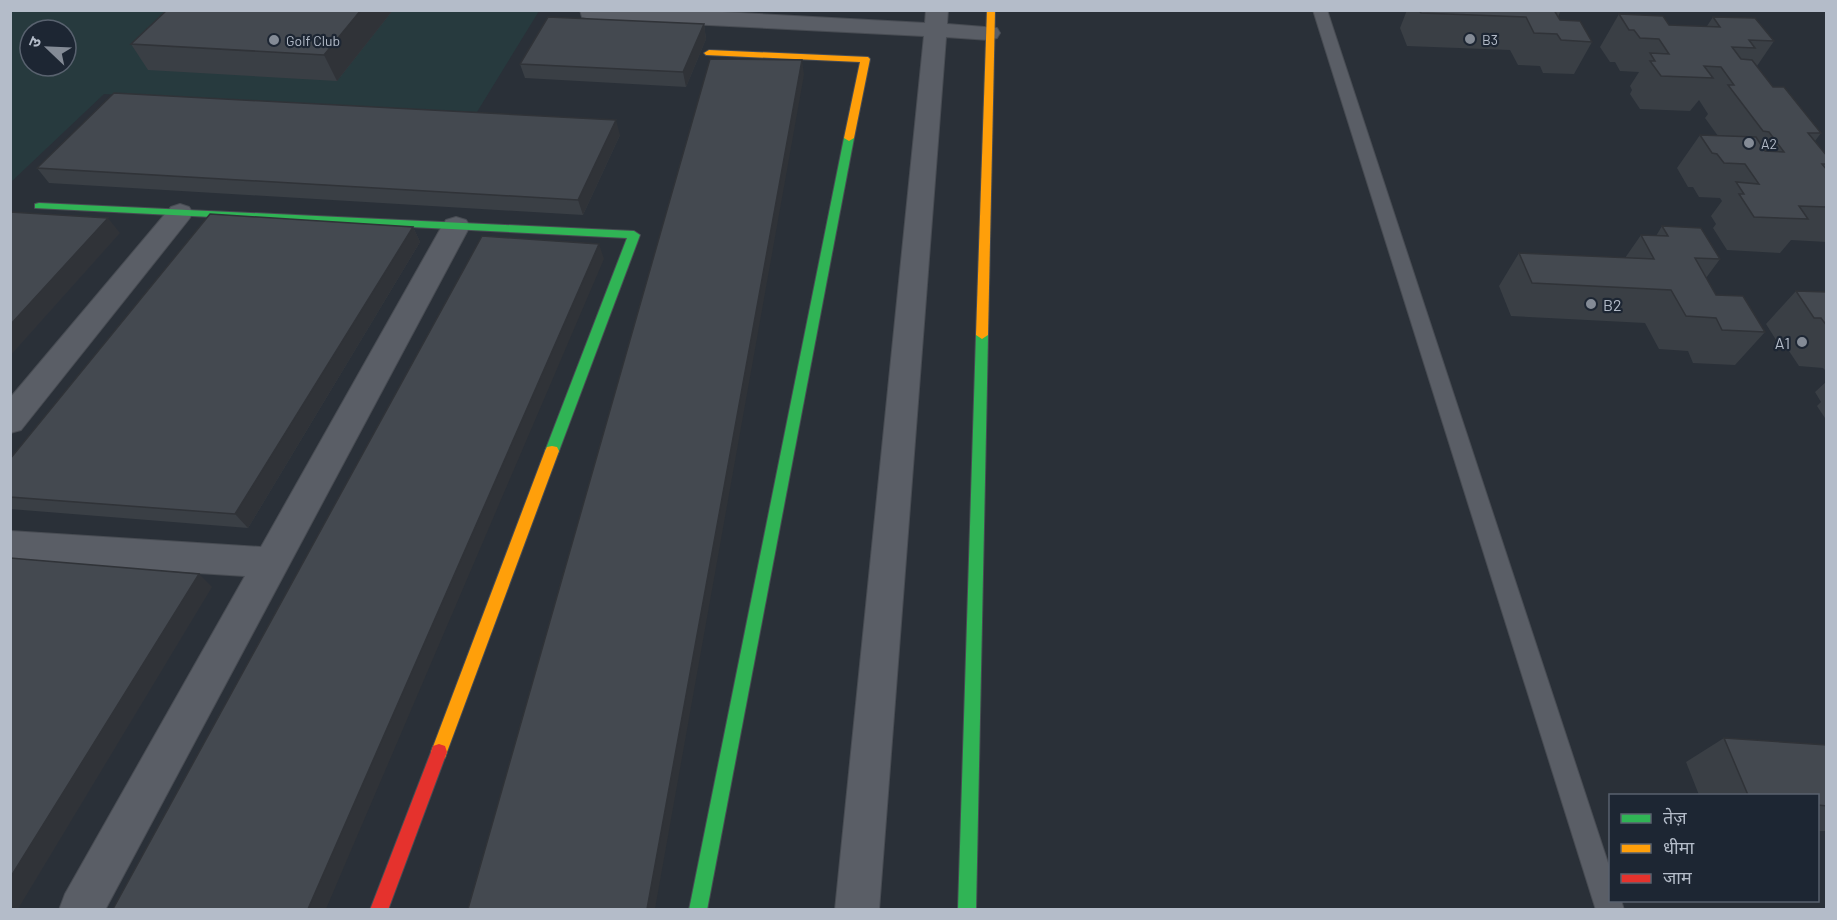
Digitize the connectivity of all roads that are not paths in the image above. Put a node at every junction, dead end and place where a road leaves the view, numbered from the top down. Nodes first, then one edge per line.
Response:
1 (591, 10) edge
2 (991, 10) edge
3 (1320, 10) edge
4 (853, 18) edge
5 (936, 20) edge
6 (989, 33) junction
7 (709, 53) dead end
8 (39, 206) dead end
9 (180, 213) junction
10 (456, 226) junction
11 (10, 421) edge
12 (10, 546) edge
13 (272, 563) junction
14 (81, 909) edge
15 (380, 909) edge
16 (698, 909) edge
17 (857, 909) edge
18 (967, 909) edge
19 (1610, 909) edge

1 - 4 street
2 - 6 street
3 - 19 lane
4 - 5 street
5 - 6 street
5 - 17 street
6 - 18 street
7 - 16 street
8 - 9 street
9 - 10 street
9 - 11 street
10 - 13 street
10 - 15 street
12 - 13 street
13 - 14 street

